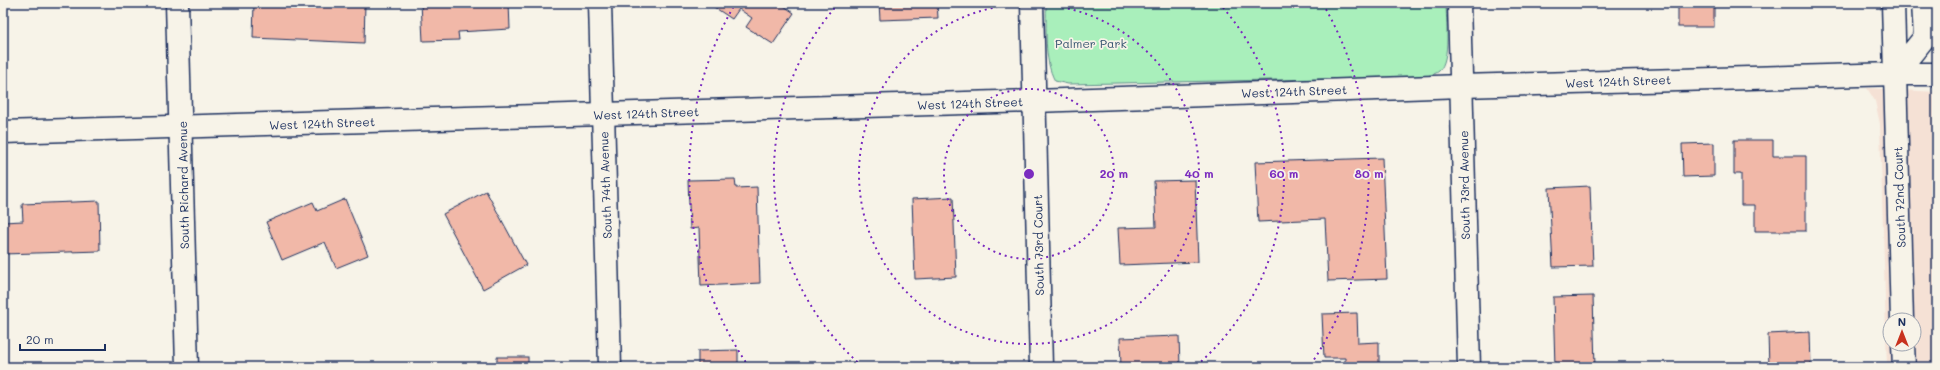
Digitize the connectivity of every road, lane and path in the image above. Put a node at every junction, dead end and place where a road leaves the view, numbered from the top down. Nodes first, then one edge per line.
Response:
1 (177, 3) edge
2 (600, 3) edge
3 (1032, 3) edge
4 (1459, 3) edge
5 (1893, 3) edge
6 (1923, 3) edge
7 (1895, 74) junction
8 (1937, 74) edge
9 (1462, 86) junction
10 (1035, 101) junction
11 (603, 114) junction
12 (181, 127) junction
13 (3, 132) edge
14 (1902, 312) edge
15 (1903, 352) edge
16 (186, 367) edge
17 (610, 367) edge
18 (1041, 367) edge
19 (1469, 367) edge
20 (1904, 367) edge

1 - 12 street, South Richard Avenue
2 - 11 street, South 74th Avenue
3 - 10 street, South 73rd Court
4 - 9 street, South 73rd Avenue
5 - 7 street, South 72nd Court
6 - 7 street
7 - 8 street, West 124th Street
7 - 9 street, West 124th Street
7 - 14 street, South 72nd Court
9 - 10 street, West 124th Street
9 - 19 street, South 73rd Avenue
10 - 11 street, West 124th Street
10 - 18 street, South 73rd Court
11 - 12 street, West 124th Street
11 - 17 street, South 74th Avenue
12 - 13 street, West 124th Street
12 - 16 street, South Richard Avenue
15 - 20 street

